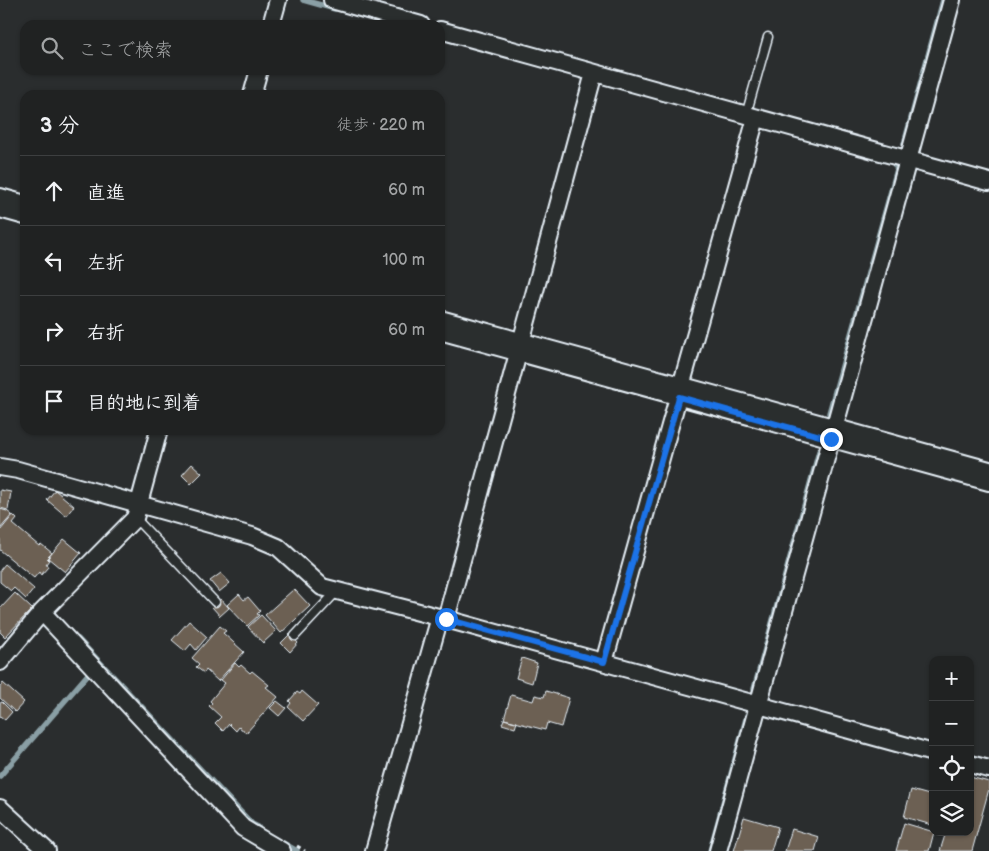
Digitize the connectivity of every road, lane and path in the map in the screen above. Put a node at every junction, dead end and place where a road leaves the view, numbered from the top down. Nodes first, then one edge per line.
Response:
1 (278, 0) edge
2 (332, 0) edge
3 (952, 0) edge
4 (272, 20) edge
5 (404, 20) edge
6 (445, 31) edge
7 (768, 37) dead end
8 (594, 73) junction
9 (258, 75) edge
10 (253, 90) edge
11 (751, 116) junction
12 (908, 160) junction
13 (989, 182) edge
14 (0, 197) edge
15 (20, 203) edge
16 (0, 209) edge
17 (20, 215) edge
18 (445, 321) edge
19 (445, 332) edge
20 (521, 347) junction
21 (681, 391) junction
22 (832, 433) junction
23 (158, 435) edge
24 (0, 467) edge
25 (989, 470) edge
26 (989, 482) edge
27 (137, 511) junction
28 (337, 591) junction
29 (215, 602) dead end
30 (42, 612) junction
31 (443, 618) junction
32 (296, 636) dead end
33 (0, 662) edge
34 (604, 662) junction
35 (757, 704) junction
36 (929, 752) edge
37 (974, 765) edge
38 (989, 769) edge
39 (0, 808) edge
40 (38, 848) edge
41 (282, 851) edge
42 (374, 851) edge
43 (718, 851) edge

1 - 4 street
2 - 5 street
3 - 12 street
6 - 8 street
7 - 11 lane
8 - 11 street
8 - 20 street
9 - 10 street
11 - 12 street
11 - 21 street
12 - 13 street
12 - 22 street
14 - 15 street
16 - 17 street
18 - 20 street
19 - 20 street
20 - 21 street
20 - 31 street
21 - 22 street
21 - 34 street
22 - 25 street
22 - 26 street
22 - 35 street
23 - 27 street
24 - 27 street
27 - 28 street
27 - 29 lane
27 - 30 street
28 - 31 street
28 - 32 lane
30 - 33 street
30 - 41 street
31 - 34 street
31 - 42 street
34 - 35 street
35 - 36 street
35 - 43 street
37 - 38 street
39 - 40 street

